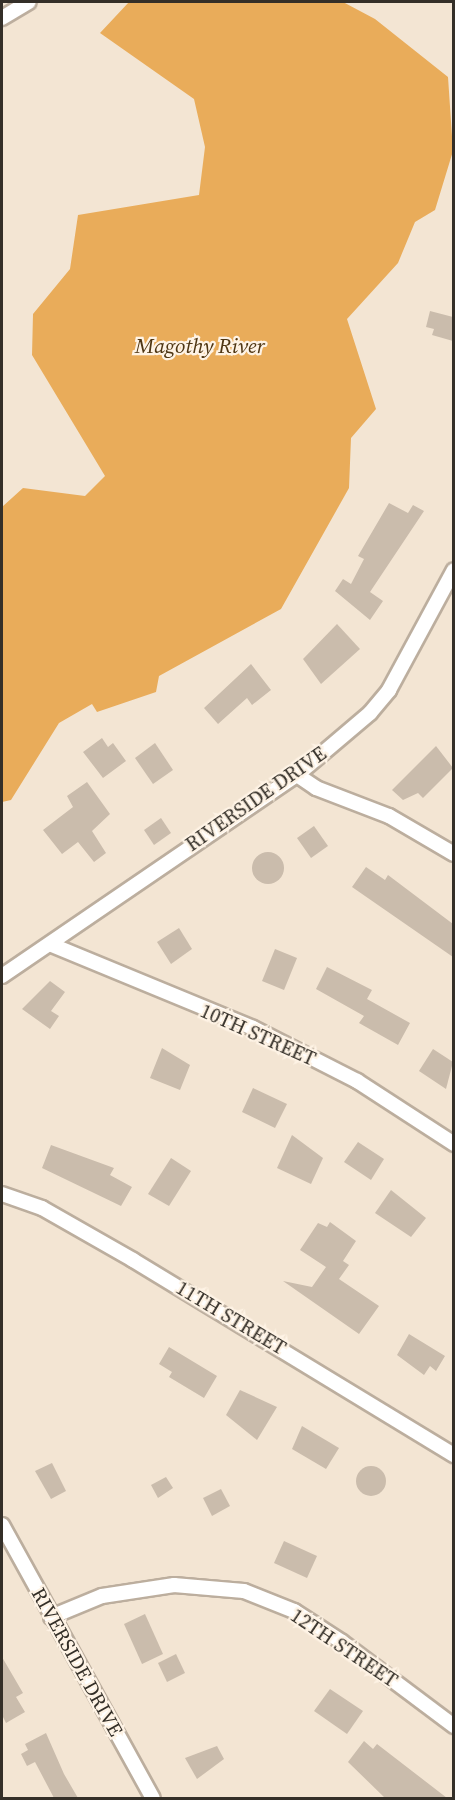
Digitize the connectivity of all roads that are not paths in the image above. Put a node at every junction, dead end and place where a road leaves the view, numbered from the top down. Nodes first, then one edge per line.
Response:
1 (29, 2) edge
2 (2, 18) edge
3 (453, 570) edge
4 (297, 775) junction
5 (453, 854) edge
6 (52, 945) junction
7 (2, 976) edge
8 (453, 1144) edge
9 (2, 1194) edge
10 (453, 1455) edge
11 (2, 1525) edge
12 (51, 1617) junction
13 (453, 1726) edge
14 (153, 1798) edge

1 - 2 street
3 - 4 street, RIVERSIDE DRIVE
4 - 5 street
4 - 6 street, RIVERSIDE DRIVE
6 - 7 street, RIVERSIDE DRIVE
6 - 8 street, 10TH STREET
9 - 10 street, 11TH STREET
11 - 12 street, RIVERSIDE DRIVE
12 - 13 street, 12TH STREET
12 - 14 street, RIVERSIDE DRIVE

